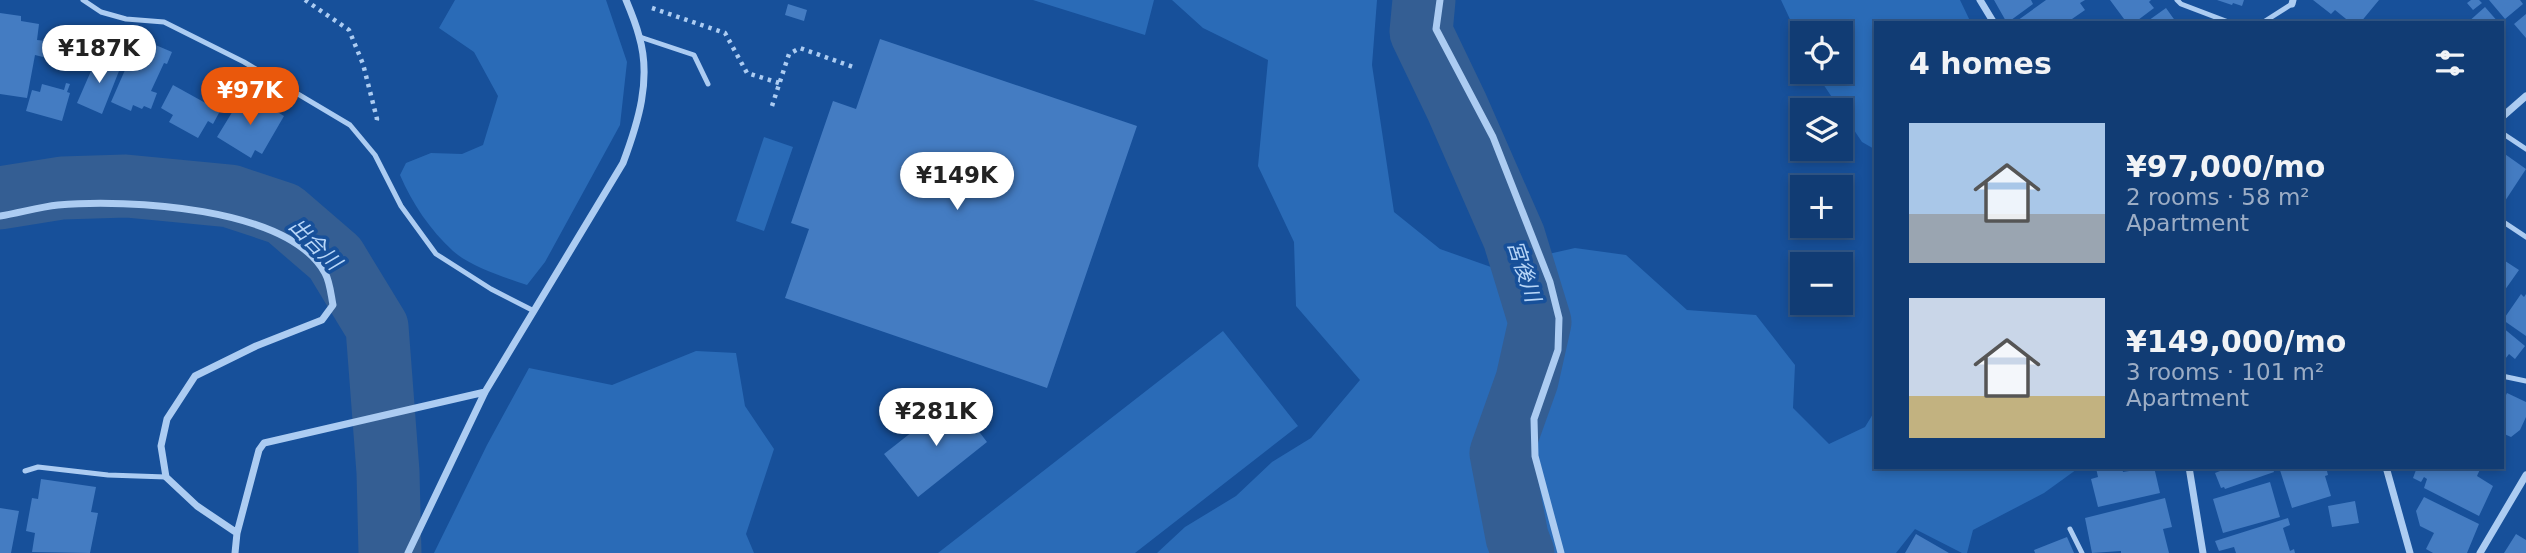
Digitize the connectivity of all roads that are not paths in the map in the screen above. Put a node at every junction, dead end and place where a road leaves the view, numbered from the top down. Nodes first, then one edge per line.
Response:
1 (83, 0) edge
2 (626, 0) edge
3 (1440, 0) edge
4 (1980, 0) edge
5 (2177, 0) edge
6 (2293, 2) edge
7 (1993, 21) edge
8 (2226, 21) edge
9 (2265, 21) edge
10 (640, 37) junction
11 (708, 84) dead end
12 (2526, 96) edge
13 (2504, 115) edge
14 (2504, 134) edge
15 (2526, 149) edge
16 (0, 216) edge
17 (2504, 222) edge
18 (2526, 237) edge
19 (534, 311) junction
20 (2504, 376) edge
21 (2526, 382) edge
22 (485, 392) junction
23 (2189, 469) edge
24 (2387, 469) edge
25 (25, 471) dead end
26 (2526, 475) edge
27 (166, 477) junction
28 (2070, 529) dead end
29 (237, 533) junction
30 (234, 553) edge
31 (408, 553) edge
32 (1562, 553) edge
33 (2082, 553) edge
34 (2203, 553) edge
35 (2410, 553) edge
36 (2480, 553) edge

1 - 19 lane
2 - 10 street
3 - 32 street
4 - 7 street
5 - 8 lane
6 - 9 lane
10 - 11 lane
10 - 19 street
12 - 13 street
14 - 15 lane
16 - 27 street
17 - 18 lane
19 - 22 street
20 - 21 lane
22 - 29 street
22 - 31 street
23 - 34 street
24 - 35 street
25 - 27 lane
26 - 36 street
27 - 29 street
28 - 33 lane
29 - 30 street

